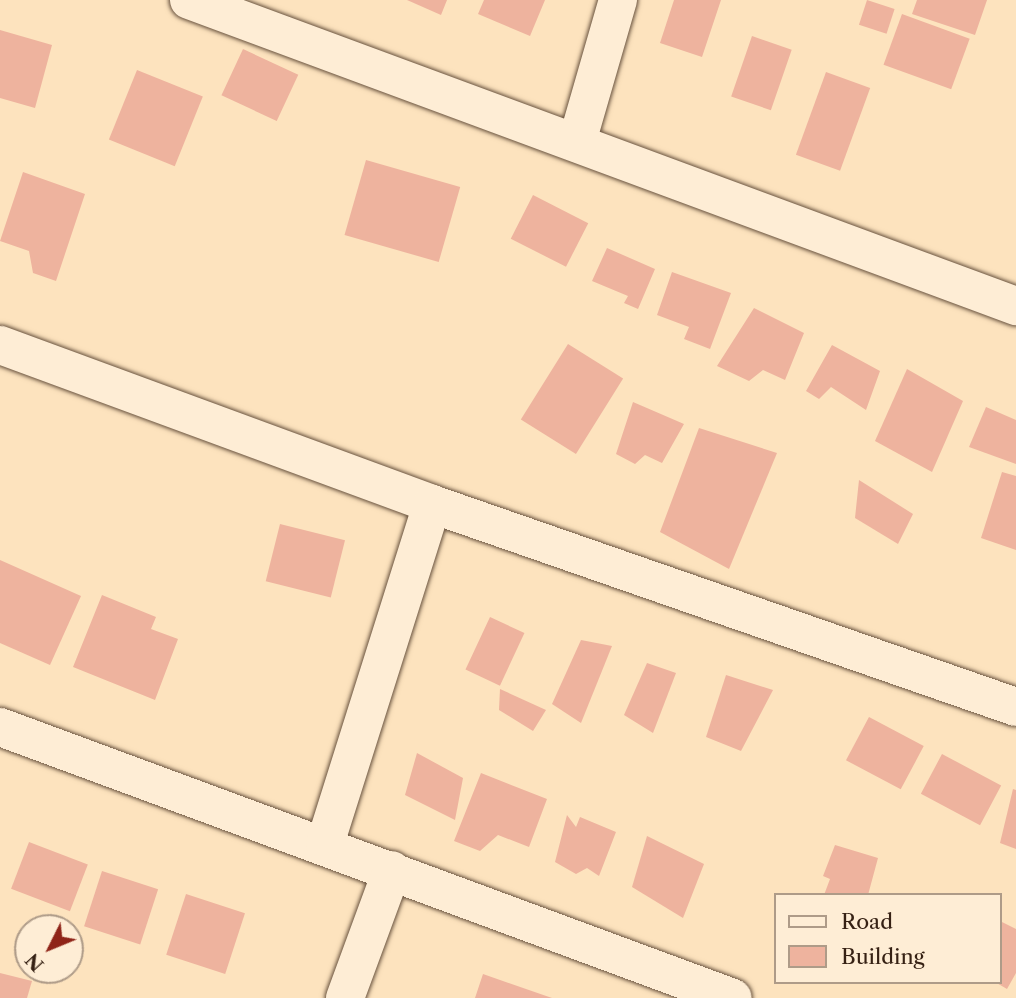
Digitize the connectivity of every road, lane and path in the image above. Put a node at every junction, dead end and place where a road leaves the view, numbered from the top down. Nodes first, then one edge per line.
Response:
1 (189, 0) edge
2 (618, 0) edge
3 (577, 142) junction
4 (1016, 306) edge
5 (0, 345) edge
6 (432, 503) junction
7 (1016, 707) edge
8 (0, 727) edge
9 (325, 844) junction
10 (392, 870) junction
11 (345, 998) edge
12 (733, 998) edge

1 - 3 street
2 - 3 street
3 - 4 street
5 - 6 street
6 - 7 street
6 - 9 street
8 - 9 street
9 - 10 street
10 - 11 street
10 - 12 street

